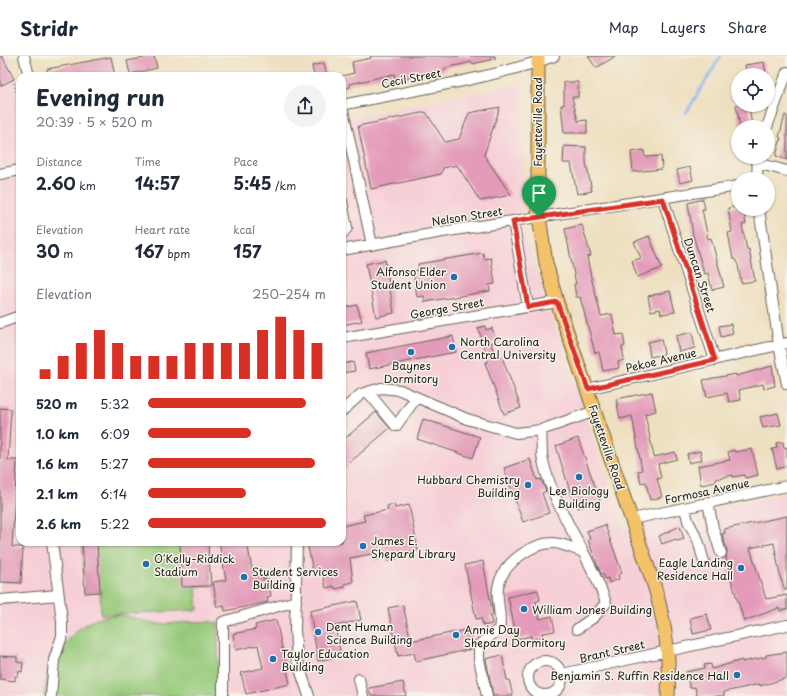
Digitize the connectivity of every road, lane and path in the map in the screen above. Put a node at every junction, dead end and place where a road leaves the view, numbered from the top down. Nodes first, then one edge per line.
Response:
1 (24, 56) edge
2 (554, 56) edge
3 (538, 59) edge
4 (28, 72) edge
5 (787, 72) edge
6 (14, 79) dead end
7 (16, 88) edge
8 (346, 103) edge
9 (770, 120) edge
10 (346, 123) edge
11 (769, 164) edge
12 (16, 171) edge
13 (787, 171) edge
14 (0, 174) edge
15 (731, 187) edge
16 (663, 199) junction
17 (760, 216) edge
18 (539, 217) junction
19 (346, 219) edge
20 (513, 221) junction
21 (346, 230) edge
22 (372, 245) junction
23 (346, 249) edge
24 (557, 302) junction
25 (528, 307) junction
26 (16, 317) edge
27 (0, 322) edge
28 (346, 337) edge
29 (783, 344) edge
30 (715, 360) junction
31 (787, 384) edge
32 (588, 389) junction
33 (368, 392) junction
34 (416, 398) junction
35 (346, 407) edge
36 (595, 411) junction
37 (541, 430) junction
38 (787, 486) edge
39 (708, 502) junction
40 (685, 508) junction
41 (632, 519) junction
42 (52, 546) edge
43 (297, 546) edge
44 (583, 552) junction
45 (721, 553) dead end
46 (704, 562) dead end
47 (58, 595) junction
48 (0, 600) edge
49 (296, 601) junction
50 (787, 624) edge
51 (577, 629) dead end
52 (668, 651) junction
53 (562, 674) dead end
54 (359, 679) dead end
55 (51, 696) edge
56 (223, 696) edge
57 (309, 696) edge
58 (363, 696) edge
59 (487, 696) edge
60 (668, 696) edge

1 - 4 street
2 - 3 street, Cecil Street
3 - 8 street, Cecil Street
3 - 18 main road, Fayetteville Road
5 - 9 street
6 - 7 path
10 - 22 street
11 - 13 street
12 - 14 street
15 - 16 street, Nelson Street
16 - 18 street, Nelson Street
16 - 30 street, Duncan Street
17 - 29 street
18 - 20 street, Nelson Street
18 - 24 main road, Fayetteville Road
19 - 21 street
20 - 22 street, Nelson Street
20 - 25 street
22 - 23 street, Nelson Street
24 - 25 street, George Street
24 - 32 main road, Fayetteville Road
25 - 28 street, George Street
26 - 27 street
29 - 30 street, Pekoe Avenue
29 - 31 street
30 - 32 street, Pekoe Avenue
32 - 36 main road, Fayetteville Road
33 - 34 street
33 - 34 street
33 - 35 street
34 - 37 street
36 - 37 street
36 - 41 main road, Fayetteville Road
37 - 44 street
38 - 39 street, Formosa Avenue
39 - 40 street, Formosa Avenue
39 - 45 street
40 - 41 street, Formosa Avenue
40 - 46 street
41 - 52 main road, Fayetteville Road
42 - 47 street
43 - 49 street
44 - 51 street
44 - 59 street
47 - 48 street
47 - 55 street
49 - 56 street
49 - 57 street
50 - 52 street, Brant Street
52 - 53 street, Brant Street
52 - 60 main road, Fayetteville Road
54 - 58 street

